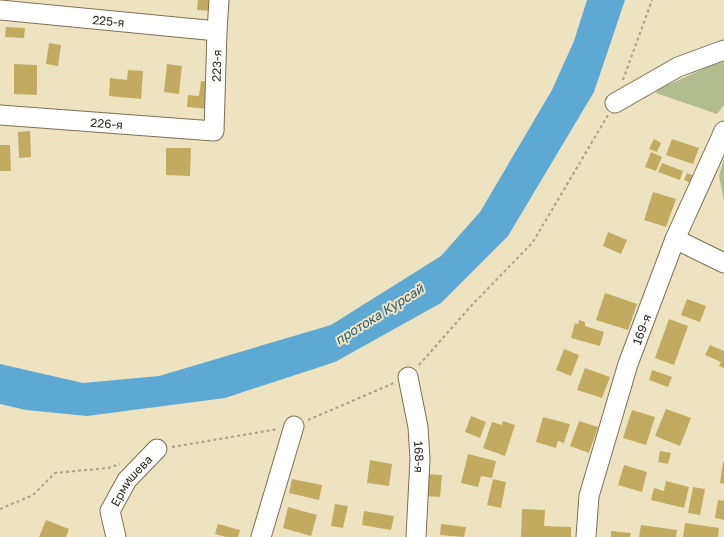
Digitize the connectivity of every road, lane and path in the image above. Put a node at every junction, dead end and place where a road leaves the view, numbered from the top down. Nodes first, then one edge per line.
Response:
1 (219, 0) edge
2 (652, 0) edge
3 (0, 10) edge
4 (217, 31) junction
5 (724, 50) edge
6 (623, 81) dead end
7 (615, 103) joint
8 (0, 115) edge
9 (214, 131) joint
10 (724, 131) edge
11 (675, 239) junction
12 (724, 264) edge
13 (408, 377) junction
14 (294, 426) junction
15 (157, 449) joint
16 (122, 463) dead end
17 (0, 509) edge
18 (116, 537) edge
19 (261, 537) edge
20 (416, 537) edge
21 (586, 537) edge

1 - 4 street, 223-я
2 - 6 path
3 - 4 street, 225-я
4 - 9 street, 223-я
5 - 7 street
7 - 13 path
8 - 9 street, 226-я
10 - 11 street, 169-я
11 - 12 street
11 - 21 street, 169-я
13 - 14 path
13 - 20 street, 168-я
14 - 15 path
14 - 19 street
15 - 18 street, Ермишева
16 - 17 path

